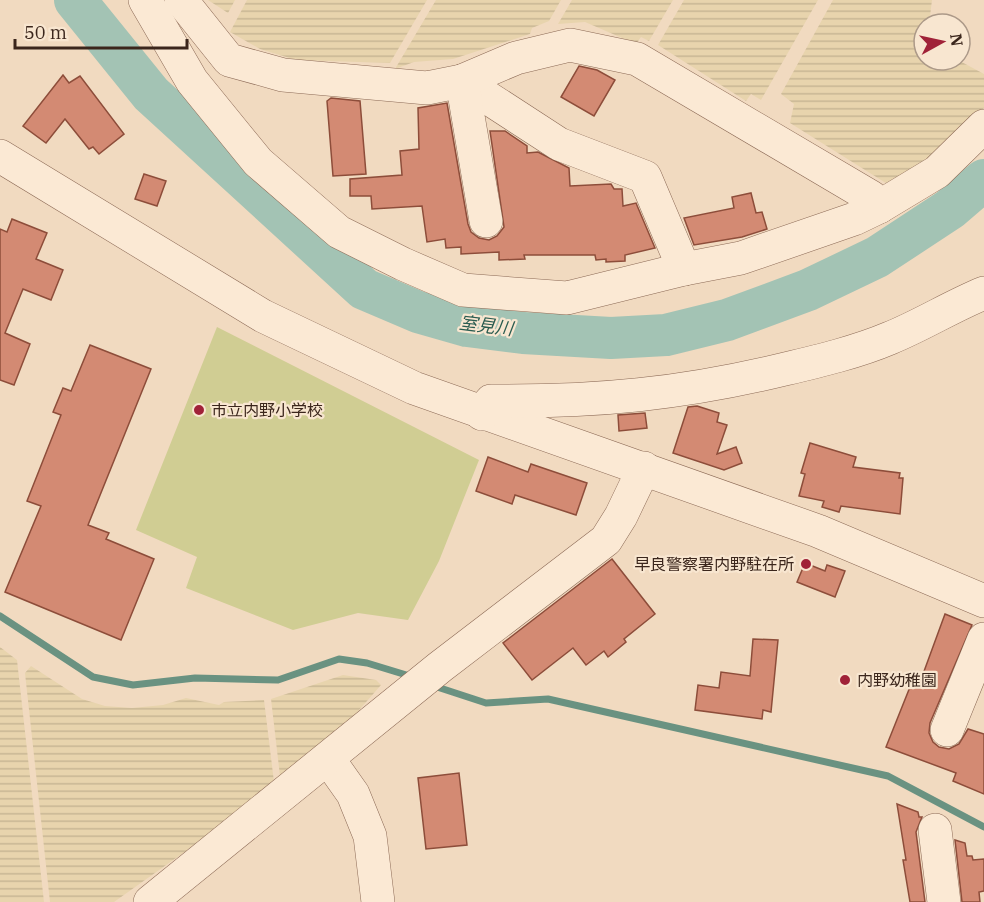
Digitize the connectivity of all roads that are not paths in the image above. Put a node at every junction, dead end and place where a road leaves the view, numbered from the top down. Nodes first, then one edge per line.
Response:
1 (145, 0) edge
2 (181, 0) edge
3 (462, 81) junction
4 (984, 126) edge
5 (0, 156) edge
6 (879, 207) junction
7 (486, 221) dead end
8 (684, 269) junction
9 (984, 293) edge
10 (482, 414) junction
11 (644, 468) junction
12 (984, 601) edge
13 (984, 639) edge
14 (947, 730) dead end
15 (329, 760) junction
16 (935, 830) dead end
17 (150, 902) edge
18 (378, 902) edge
19 (944, 902) edge

1 - 8 street
2 - 3 street
3 - 6 street
3 - 7 street
3 - 8 street
4 - 6 street
5 - 10 street
6 - 8 street
9 - 10 street
10 - 11 street
11 - 12 street
11 - 15 street
13 - 14 street
15 - 17 street
15 - 18 street
16 - 19 street

